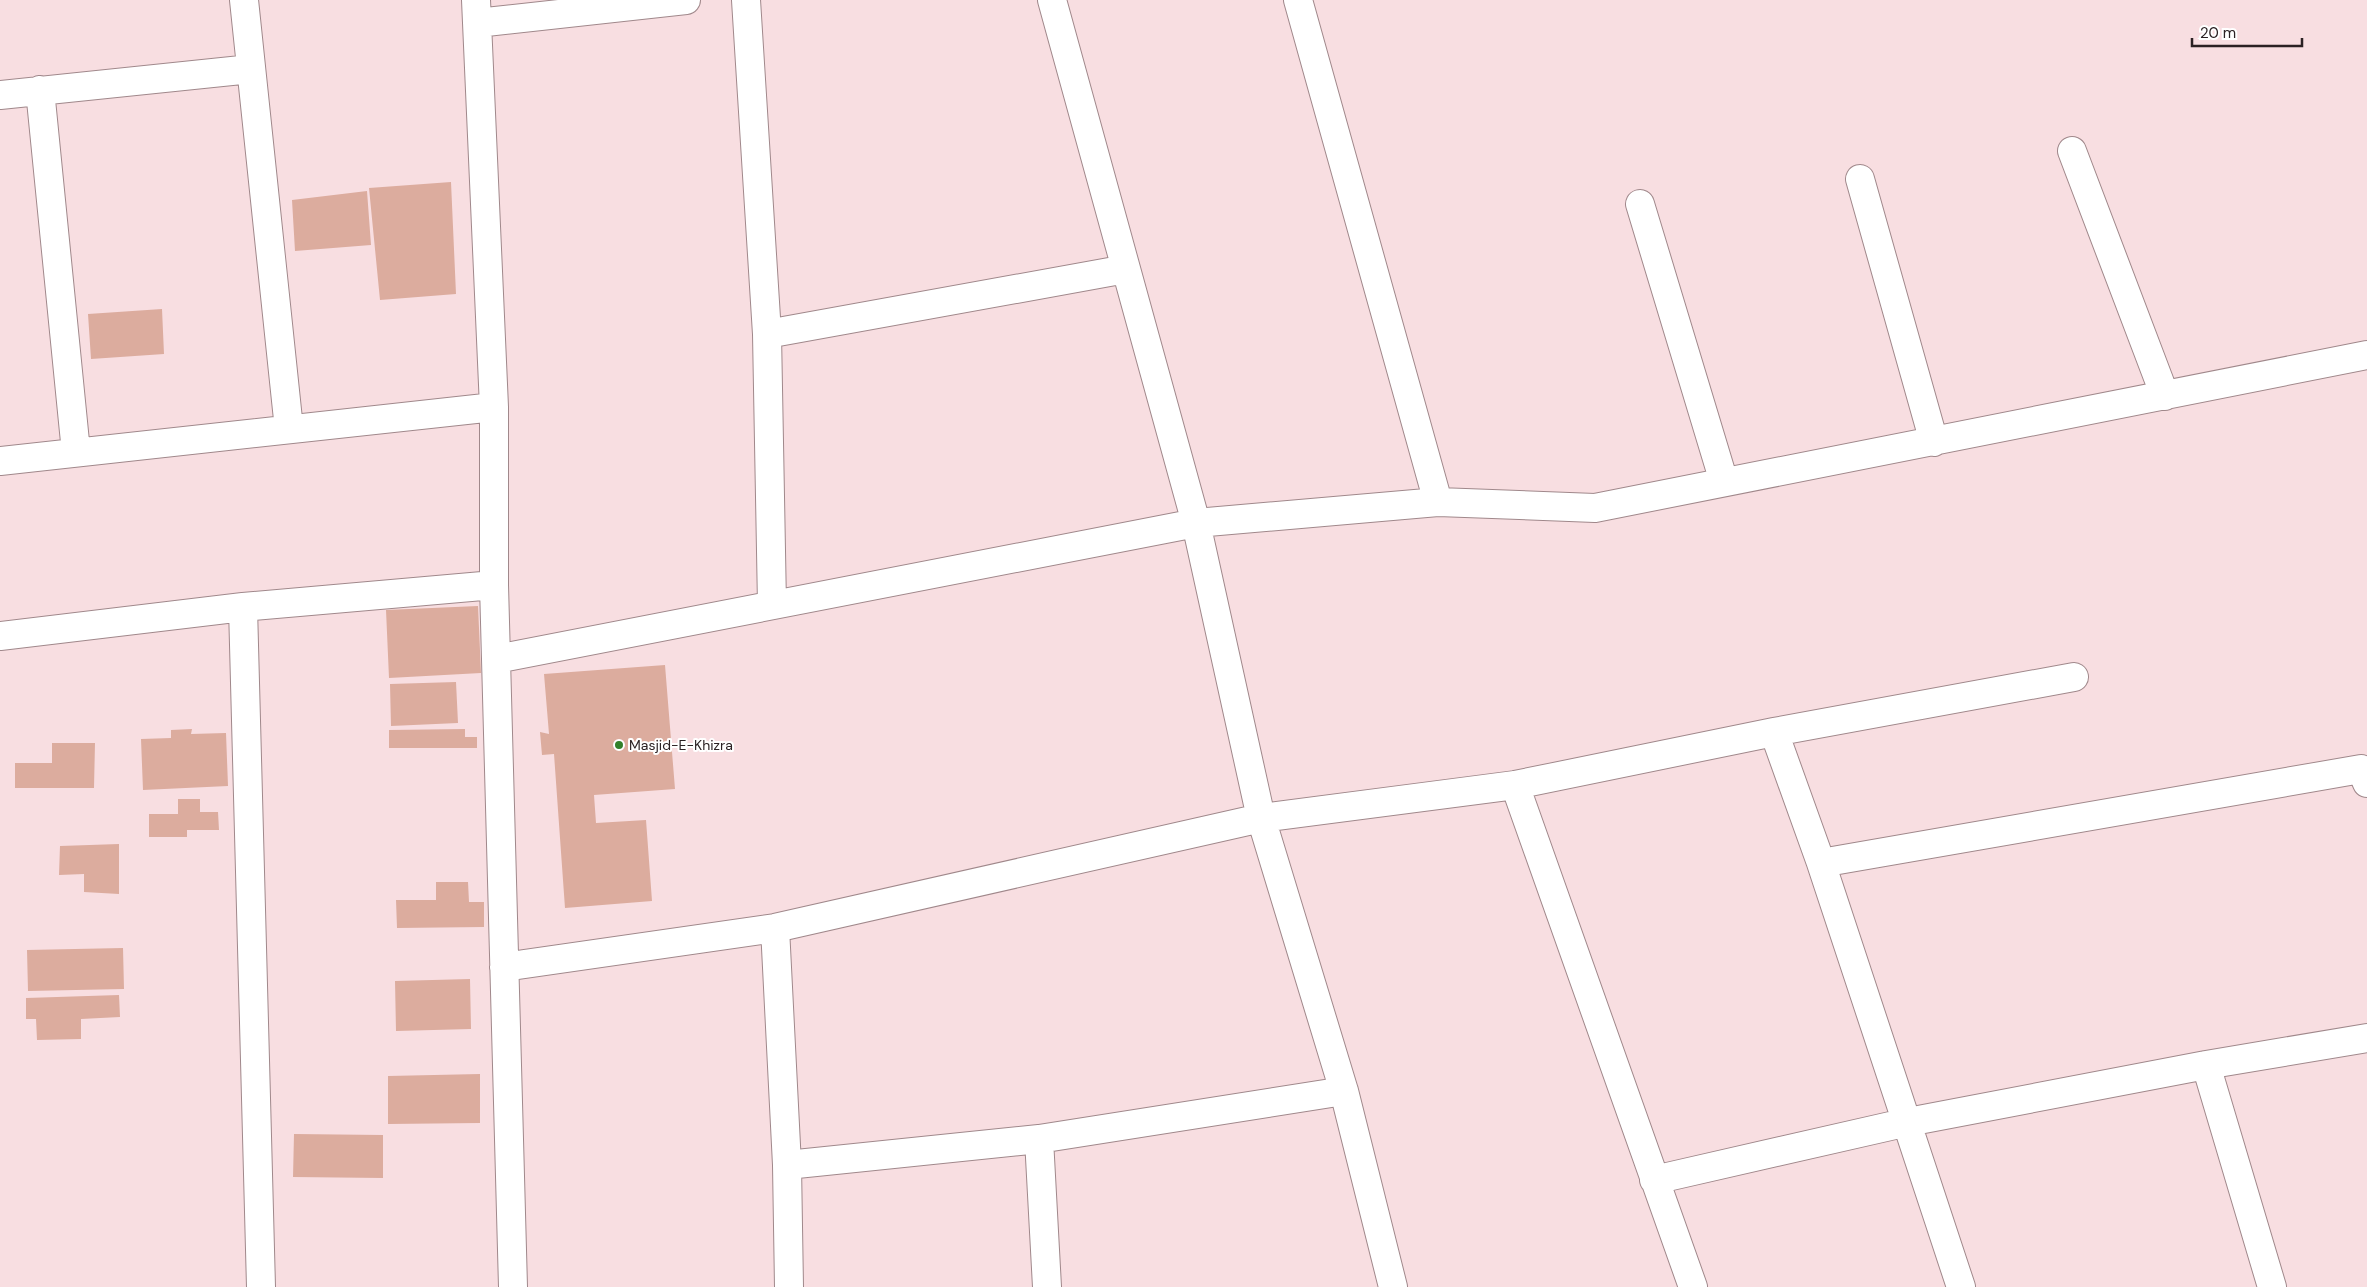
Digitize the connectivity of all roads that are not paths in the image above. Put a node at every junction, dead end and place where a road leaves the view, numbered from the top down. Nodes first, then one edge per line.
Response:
1 (244, 0) edge
2 (686, 0) edge
3 (746, 0) edge
4 (1052, 0) edge
5 (1298, 0) edge
6 (477, 12) edge
7 (251, 68) junction
8 (40, 90) junction
9 (0, 94) edge
10 (2072, 150) dead end
11 (1860, 179) dead end
12 (1640, 204) dead end
13 (1126, 269) junction
14 (767, 334) junction
15 (2367, 355) edge
16 (2165, 396) junction
17 (494, 407) junction
18 (289, 429) junction
19 (1934, 442) junction
20 (76, 452) junction
21 (0, 461) edge
22 (1724, 482) junction
23 (1438, 502) junction
24 (1196, 523) junction
25 (494, 585) junction
26 (772, 605) junction
27 (243, 607) junction
28 (0, 636) edge
29 (496, 659) junction
30 (2074, 677) dead end
31 (1774, 732) junction
32 (2367, 783) edge
33 (1515, 785) junction
34 (1261, 818) junction
35 (1821, 864) junction
36 (775, 928) junction
37 (504, 967) junction
38 (2367, 1038) edge
39 (2206, 1065) junction
40 (1344, 1091) junction
41 (1908, 1122) junction
42 (1039, 1139) junction
43 (787, 1164) junction
44 (1654, 1180) junction
45 (260, 1287) edge
46 (513, 1287) edge
47 (789, 1287) edge
48 (1047, 1287) edge
49 (1393, 1287) edge
50 (1693, 1287) edge
51 (1961, 1287) edge
52 (2272, 1287) edge

1 - 7 street
2 - 6 street
3 - 14 street
4 - 13 street
5 - 23 street
6 - 17 street
7 - 8 street
7 - 18 street
8 - 9 street
8 - 20 street
10 - 16 street
11 - 19 street
12 - 22 street
13 - 14 street
13 - 24 street
14 - 26 street
15 - 16 street
16 - 19 street
17 - 18 street
17 - 25 street
18 - 20 street
19 - 22 street
20 - 21 street
22 - 23 street
23 - 24 street
24 - 26 street
24 - 34 street
25 - 27 street
25 - 29 street
26 - 29 street
27 - 28 street
27 - 45 street
29 - 37 street
30 - 31 street
31 - 33 street
31 - 35 street
32 - 35 street
33 - 34 street
33 - 44 street
34 - 36 street
34 - 40 street
35 - 41 street
36 - 37 street
36 - 43 street
37 - 46 street
38 - 39 street
39 - 41 street
39 - 52 street
40 - 42 street
40 - 49 street
41 - 44 street
41 - 51 street
42 - 43 street
42 - 48 street
43 - 47 street
44 - 50 street

